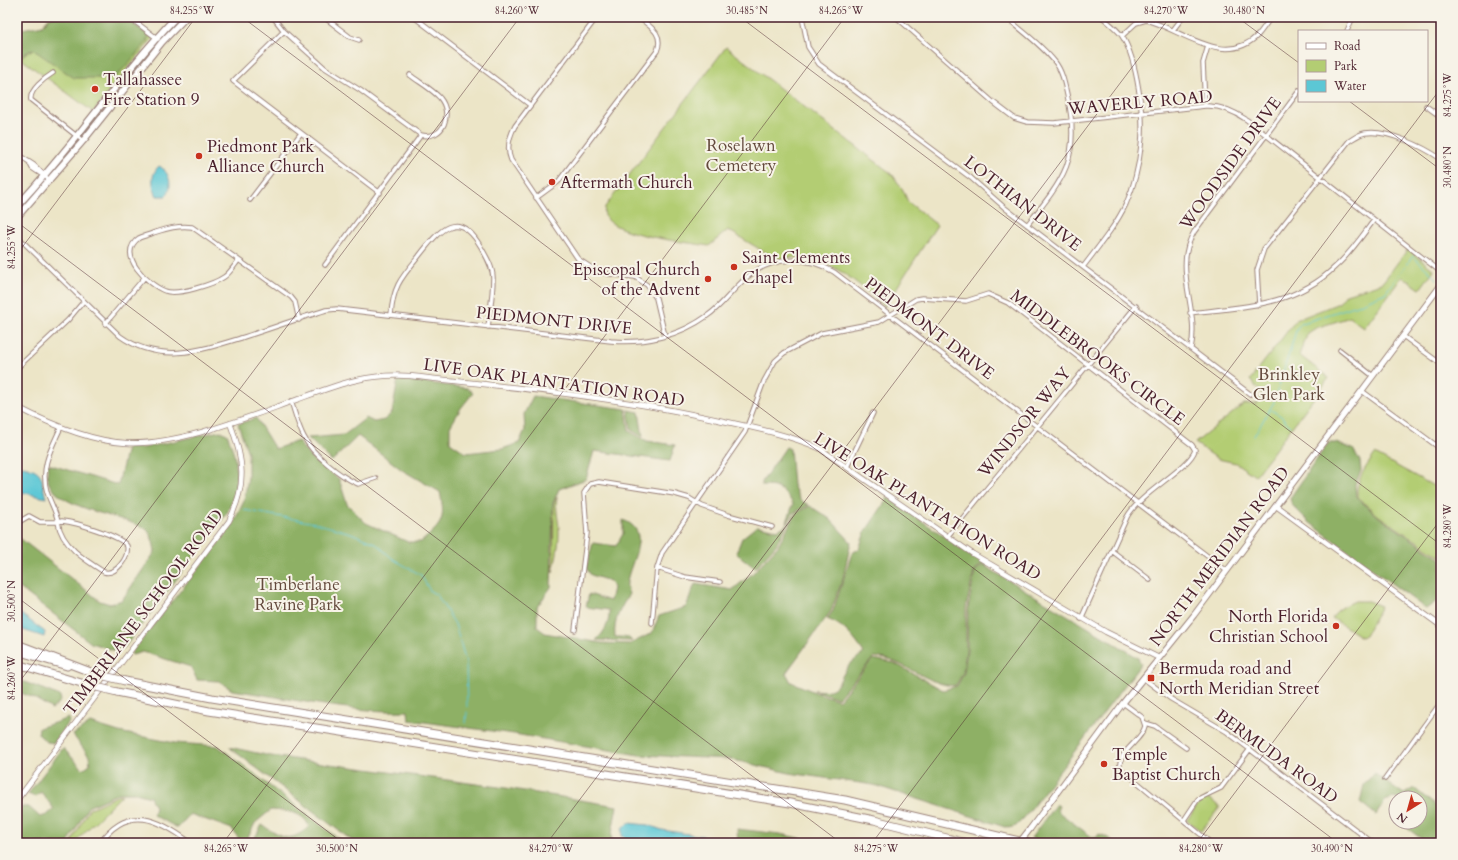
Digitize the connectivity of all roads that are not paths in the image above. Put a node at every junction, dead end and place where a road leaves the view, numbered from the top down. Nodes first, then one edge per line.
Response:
1 (129, 17) edge
2 (176, 17) edge
3 (186, 17) edge
4 (273, 17) edge
5 (324, 17) edge
6 (414, 17) edge
7 (597, 17) edge
8 (638, 17) edge
9 (802, 17) edge
10 (896, 17) edge
11 (1006, 17) edge
12 (1102, 17) edge
13 (1183, 17) edge
14 (1271, 17) edge
15 (1353, 17) edge
16 (1173, 30) junction
17 (1347, 30) edge
18 (284, 31) junction
19 (1122, 36) junction
20 (157, 38) junction
21 (359, 40) dead end
22 (162, 42) junction
23 (1208, 46) junction
24 (53, 73) dead end
25 (125, 76) junction
26 (410, 76) dead end
27 (130, 81) junction
28 (1298, 92) edge
29 (530, 105) junction
30 (1205, 106) junction
31 (1426, 106) dead end
32 (99, 109) junction
33 (104, 113) junction
34 (1140, 113) junction
35 (1441, 117) edge
36 (1072, 121) junction
37 (301, 133) junction
38 (1266, 134) junction
39 (421, 135) junction
40 (77, 136) junction
41 (83, 140) junction
42 (17, 154) edge
43 (1441, 159) edge
44 (43, 175) junction
45 (1319, 177) junction
46 (50, 181) junction
47 (380, 193) junction
48 (536, 198) junction
49 (250, 200) dead end
50 (17, 206) edge
51 (17, 217) edge
52 (1374, 220) junction
53 (1027, 225) junction
54 (17, 236) edge
55 (238, 261) junction
56 (325, 265) dead end
57 (1083, 267) junction
58 (1441, 272) edge
59 (144, 278) junction
60 (1441, 285) edge
61 (83, 302) junction
62 (1259, 305) junction
63 (1136, 306) junction
64 (1190, 313) junction
65 (391, 315) junction
66 (891, 315) junction
67 (299, 320) junction
68 (105, 324) junction
69 (488, 327) junction
70 (665, 336) junction
71 (1403, 336) junction
72 (1191, 348) junction
73 (1340, 350) dead end
74 (1088, 364) junction
75 (1441, 364) edge
76 (17, 368) edge
77 (1372, 376) junction
78 (1362, 391) junction
79 (1250, 394) dead end
80 (291, 401) junction
81 (17, 407) edge
82 (873, 412) dead end
83 (230, 423) junction
84 (1037, 426) junction
85 (61, 427) junction
86 (748, 427) junction
87 (1441, 439) edge
88 (1436, 445) junction
89 (1441, 449) edge
90 (848, 466) junction
91 (376, 478) dead end
92 (697, 503) junction
93 (1137, 503) junction
94 (1276, 506) junction
95 (58, 522) junction
96 (17, 523) edge
97 (772, 527) dead end
98 (947, 537) junction
99 (1112, 551) junction
100 (657, 568) junction
101 (1227, 571) junction
102 (1150, 580) dead end
103 (720, 582) dead end
104 (1082, 619) junction
105 (652, 623) dead end
106 (1441, 626) edge
107 (575, 630) dead end
108 (17, 644) edge
109 (17, 651) edge
110 (1159, 658) junction
111 (17, 664) edge
112 (17, 667) edge
113 (96, 674) junction
114 (62, 678) junction
115 (1143, 678) junction
116 (1441, 702) edge
117 (1123, 703) junction
118 (1144, 723) junction
119 (1186, 748) dead end
120 (1250, 749) junction
121 (1385, 779) dead end
122 (17, 800) edge
123 (1184, 820) junction
124 (100, 843) edge
125 (191, 843) edge
126 (967, 843) edge
127 (1019, 843) edge
128 (1028, 843) edge
129 (1211, 843) edge
130 (1373, 843) edge

1 - 20 street
2 - 20 main road
3 - 22 main road
4 - 18 street
5 - 21 street
6 - 29 street
7 - 29 street
8 - 48 street
9 - 53 street, LOTHIAN DRIVE
10 - 36 street, WAVERLY ROAD
11 - 36 street
12 - 19 street
13 - 16 street
14 - 23 street
15 - 17 street
16 - 19 street
16 - 23 street
18 - 37 street
18 - 39 street
19 - 34 street
20 - 22 street
20 - 25 main road
22 - 27 main road
23 - 30 street
24 - 40 street
25 - 27 main road
25 - 32 main road
26 - 39 street
27 - 33 main road
28 - 38 street, WOODSIDE DRIVE
29 - 48 street
30 - 34 street, WAVERLY ROAD
30 - 38 street, WAVERLY ROAD
31 - 35 street
32 - 33 main road
32 - 40 main road
33 - 41 main road
34 - 36 street, WAVERLY ROAD
34 - 57 street
36 - 53 street
37 - 47 street
37 - 49 street
38 - 45 street, WAVERLY ROAD
38 - 64 street, WOODSIDE DRIVE
39 - 47 street
40 - 41 street
40 - 44 main road
41 - 46 main road
42 - 44 street
43 - 45 street
44 - 46 street
44 - 50 main road
45 - 52 street, WAVERLY ROAD
45 - 62 street
46 - 51 main road
47 - 56 street
48 - 70 street
52 - 58 street, WAVERLY ROAD
52 - 62 street
53 - 57 street, LOTHIAN DRIVE
54 - 61 street, PIEDMONT DRIVE
55 - 59 street
55 - 59 street
55 - 67 street
57 - 63 street, LOTHIAN DRIVE
59 - 68 street
60 - 71 main road, NORTH MERIDIAN ROAD
61 - 68 street, PIEDMONT DRIVE
61 - 76 street
62 - 64 street
63 - 72 street, LOTHIAN DRIVE
63 - 74 street, WINDSOR WAY
64 - 72 street, WOODSIDE DRIVE
65 - 67 street, PIEDMONT DRIVE
65 - 69 street, PIEDMONT DRIVE
65 - 69 street
66 - 70 street, PIEDMONT DRIVE
66 - 74 street, MIDDLEBROOKS CIRCLE
66 - 84 street, PIEDMONT DRIVE
66 - 86 street, MIDDLEBROOKS CIRCLE
67 - 68 street, PIEDMONT DRIVE
69 - 70 street, PIEDMONT DRIVE
71 - 75 street
71 - 77 main road, NORTH MERIDIAN ROAD
72 - 79 street, LOTHIAN DRIVE
73 - 77 street
74 - 84 street, WINDSOR WAY
74 - 93 street, MIDDLEBROOKS CIRCLE
77 - 78 main road, NORTH MERIDIAN ROAD
78 - 88 street
78 - 94 main road, NORTH MERIDIAN ROAD
80 - 83 street, LIVE OAK PLANTATION ROAD
80 - 86 street, LIVE OAK PLANTATION ROAD
80 - 91 street
81 - 85 street, LIVE OAK PLANTATION ROAD
82 - 90 street
83 - 85 street, LIVE OAK PLANTATION ROAD
83 - 122 street, TIMBERLANE SCHOOL ROAD
84 - 93 street, PIEDMONT DRIVE
84 - 98 street, WINDSOR WAY
85 - 95 street
86 - 90 street, LIVE OAK PLANTATION ROAD
86 - 92 street, MIDDLEBROOKS CIRCLE
87 - 88 street
88 - 89 street
90 - 98 street, LIVE OAK PLANTATION ROAD
92 - 97 street
92 - 100 street, MIDDLEBROOKS CIRCLE
92 - 107 street
93 - 99 street, MIDDLEBROOKS CIRCLE
93 - 101 street, PIEDMONT DRIVE
94 - 101 main road, NORTH MERIDIAN ROAD
94 - 106 street
95 - 95 street
95 - 96 street
98 - 104 street, LIVE OAK PLANTATION ROAD
99 - 102 street
99 - 104 street, MIDDLEBROOKS CIRCLE
100 - 103 street
100 - 105 street, MIDDLEBROOKS CIRCLE
101 - 110 main road, NORTH MERIDIAN ROAD
104 - 110 street, LIVE OAK PLANTATION ROAD
108 - 113 highway
109 - 113 highway
110 - 115 main road, NORTH MERIDIAN ROAD
111 - 114 highway
112 - 114 highway
113 - 128 highway, bridge
114 - 126 highway, bridge
115 - 117 main road, NORTH MERIDIAN ROAD
115 - 120 street, BERMUDA ROAD
116 - 121 street
117 - 118 street
117 - 127 main road, NORTH MERIDIAN ROAD, bridge
118 - 119 street
118 - 123 street
120 - 123 street
120 - 130 street, BERMUDA ROAD
123 - 129 street
124 - 125 street

